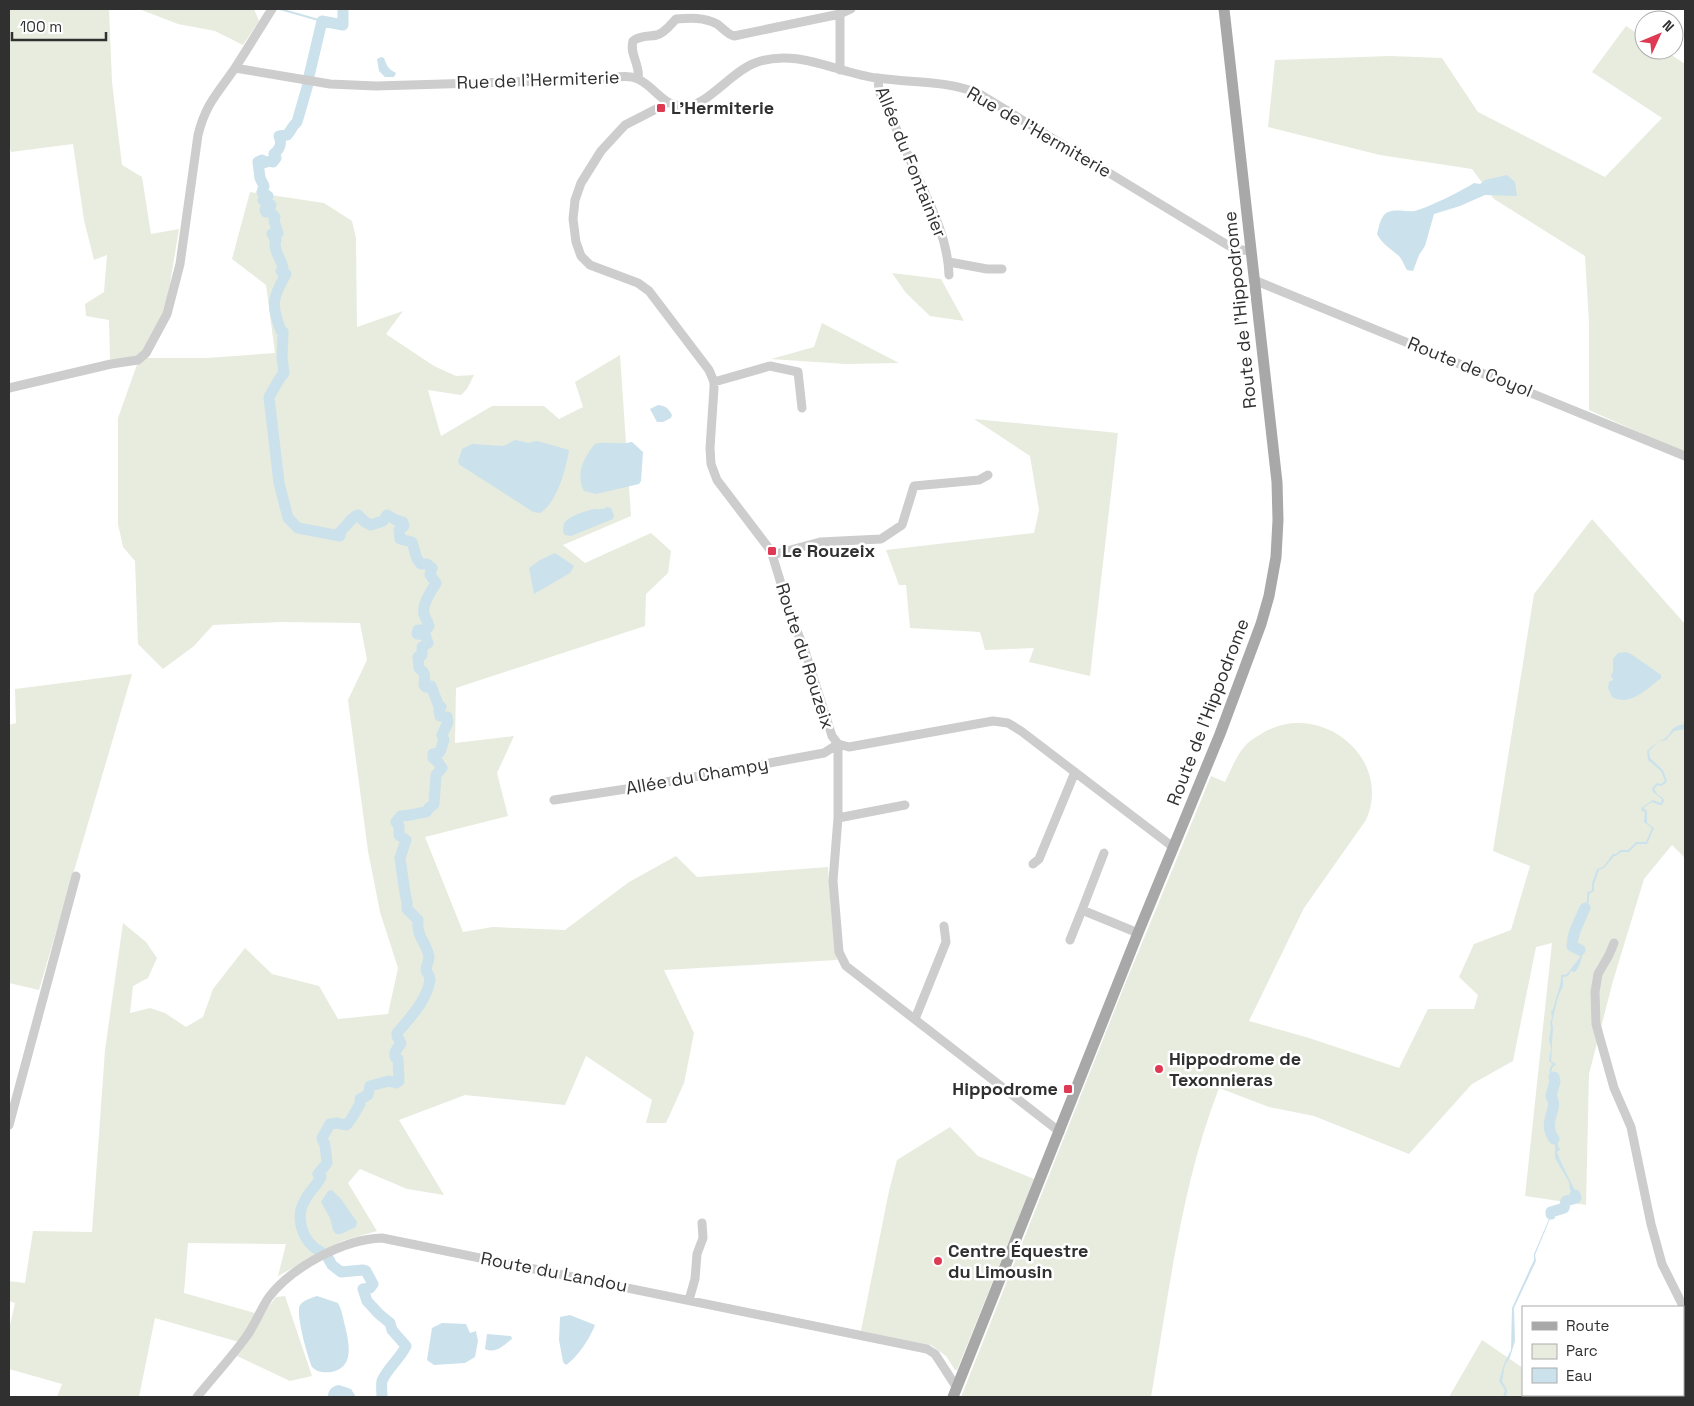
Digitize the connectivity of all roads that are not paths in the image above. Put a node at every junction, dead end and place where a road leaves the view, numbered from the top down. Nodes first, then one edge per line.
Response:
1 (272, 9) edge
2 (851, 9) edge
3 (1224, 9) edge
4 (840, 14) junction
5 (235, 68) junction
6 (840, 70) junction
7 (878, 78) junction
8 (638, 79) junction
9 (665, 102) junction
10 (1251, 251) junction
11 (949, 262) junction
12 (1002, 269) dead end
13 (949, 275) dead end
14 (1254, 280) junction
15 (714, 382) junction
16 (9, 388) edge
17 (802, 408) dead end
18 (1685, 456) edge
19 (988, 475) dead end
20 (772, 555) junction
21 (838, 744) junction
22 (1075, 772) junction
23 (554, 800) dead end
24 (906, 805) dead end
25 (838, 818) junction
26 (1172, 847) junction
27 (1104, 853) dead end
28 (1033, 864) dead end
29 (76, 876) dead end
30 (1082, 910) junction
31 (944, 926) dead end
32 (1138, 932) junction
33 (1070, 940) dead end
34 (1614, 943) dead end
35 (915, 1019) junction
36 (9, 1125) edge
37 (1060, 1132) junction
38 (702, 1223) dead end
39 (689, 1300) junction
40 (1683, 1306) edge
41 (955, 1393) edge
42 (197, 1397) edge

1 - 5 street
2 - 4 street
3 - 10 main road, Route de l'Hippodrome
4 - 6 street
4 - 8 street
5 - 8 street, Rue de l'Hermiterie
5 - 16 street
6 - 7 street, Rue de l'Hermiterie
6 - 9 street, Rue de l'Hermiterie
7 - 10 street, Rue de l'Hermiterie
7 - 11 street, Allée du Fontainier
8 - 9 street, Rue de l'Hermiterie
9 - 15 street
10 - 14 main road, Route de l'Hippodrome
11 - 12 street
11 - 13 street, Allée du Fontainier
14 - 18 street, Route de Coyol
14 - 26 main road, Route de l'Hippodrome
15 - 17 street
15 - 20 street, Route du Rouzeix
19 - 20 street
20 - 21 street, Route du Rouzeix
21 - 22 street, Route du Rouzeix
21 - 23 street, Allée du Champy
21 - 25 street
22 - 26 street, Route du Rouzeix
22 - 28 street
24 - 25 street
25 - 35 street
26 - 32 main road, Route de l'Hippodrome
27 - 30 street
29 - 36 street
30 - 32 street
30 - 33 street
31 - 35 street
32 - 37 main road, Route de l'Hippodrome
34 - 40 street
35 - 37 street
37 - 41 main road, Route de l'Hippodrome
38 - 39 street
39 - 41 street, Route du Landou
39 - 42 street, Route du Landou

